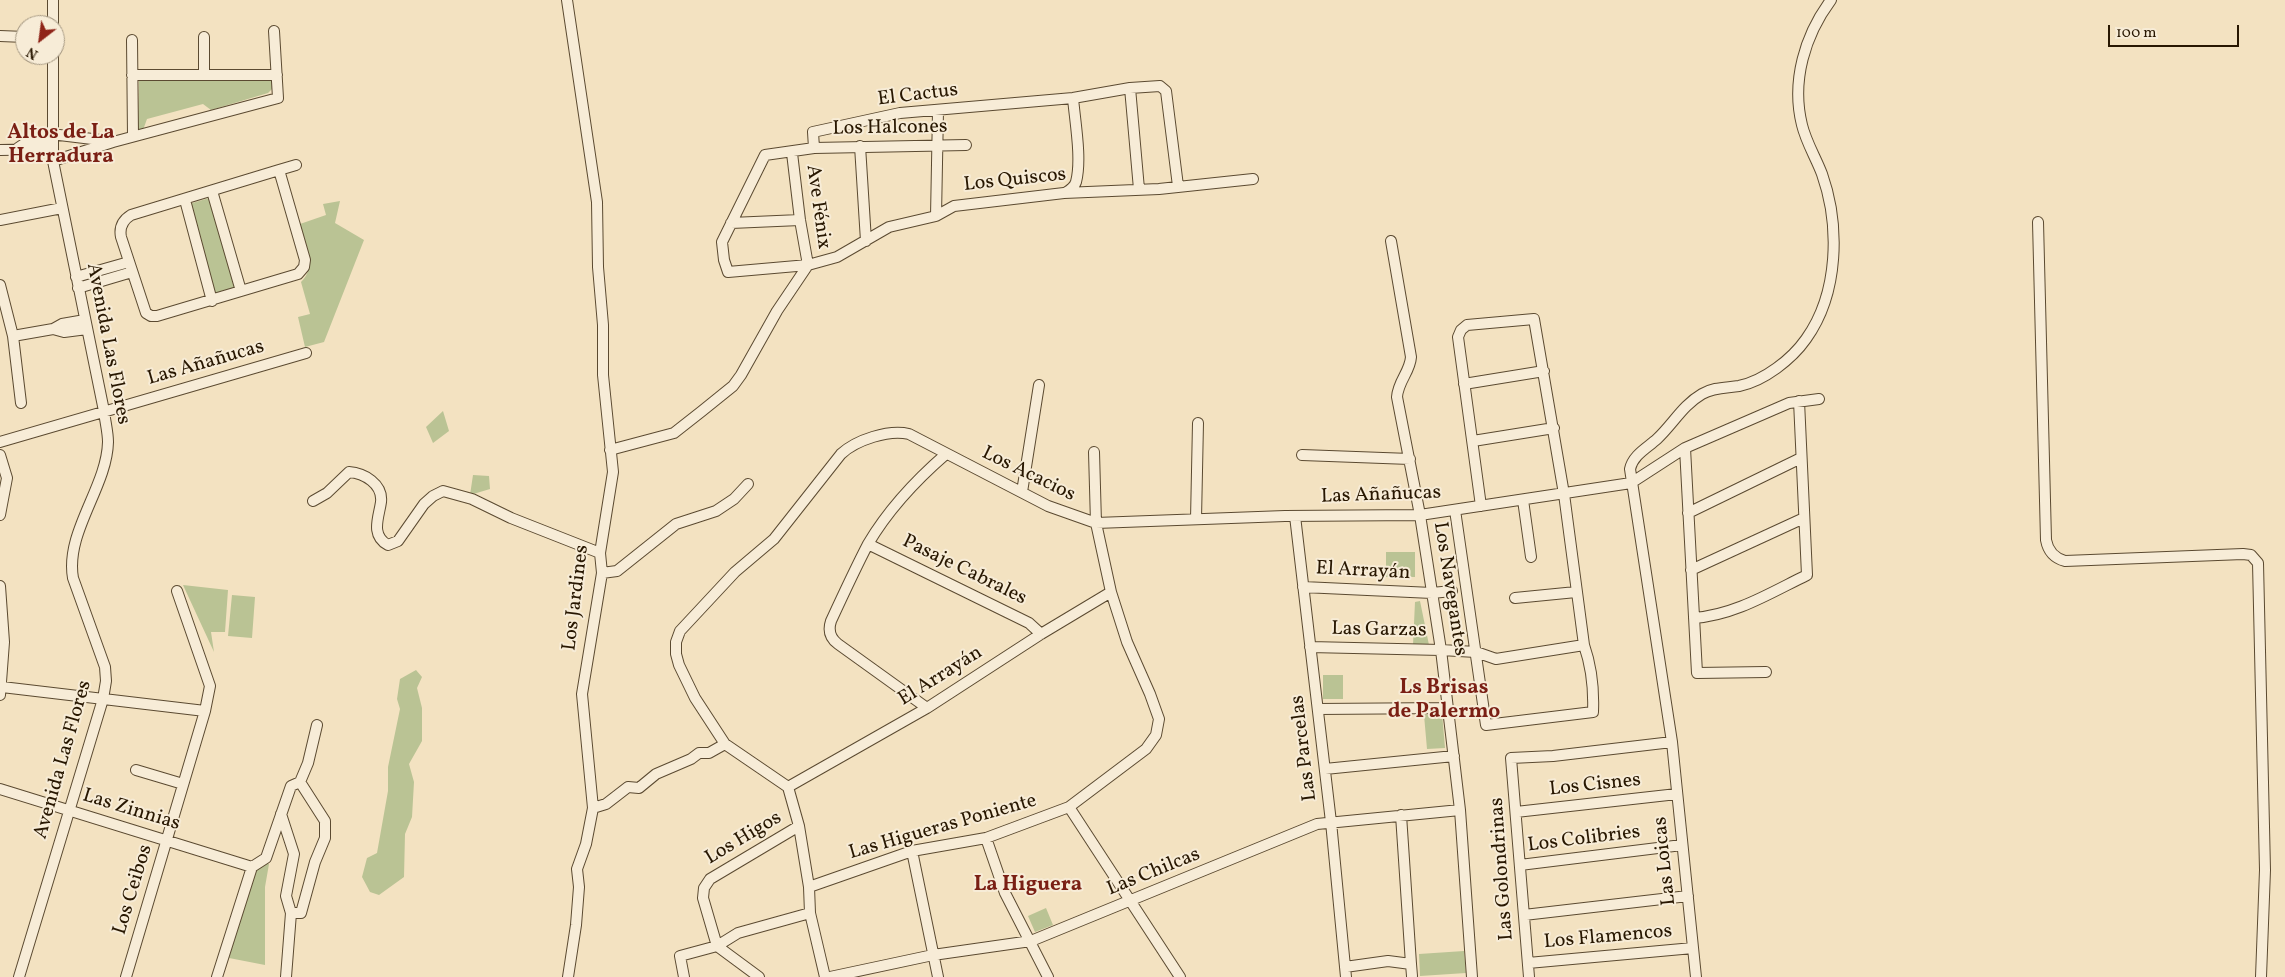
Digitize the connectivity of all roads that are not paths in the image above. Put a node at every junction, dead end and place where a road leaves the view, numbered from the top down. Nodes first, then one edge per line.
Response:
1 (53, 0) edge
2 (567, 0) edge
3 (1831, 0) edge
4 (53, 15) edge
5 (274, 31) dead end
6 (0, 36) edge
7 (204, 36) dead end
8 (15, 37) edge
9 (132, 40) dead end
10 (53, 65) edge
11 (277, 74) junction
12 (132, 75) junction
13 (204, 75) junction
14 (1130, 88) junction
15 (1073, 98) junction
16 (938, 111) junction
17 (133, 136) junction
18 (51, 141) junction
19 (113, 142) junction
20 (966, 144) dead end
21 (937, 145) junction
22 (860, 146) junction
23 (814, 148) junction
24 (0, 150) edge
25 (792, 153) junction
26 (52, 162) junction
27 (296, 166) dead end
28 (279, 170) junction
29 (1253, 180) dead end
30 (1178, 186) junction
31 (1139, 189) junction
32 (212, 191) junction
33 (1064, 193) junction
34 (184, 200) junction
35 (62, 208) junction
36 (936, 216) junction
37 (0, 220) edge
38 (800, 220) junction
39 (2038, 222) dead end
40 (731, 223) junction
41 (866, 240) junction
42 (1391, 241) dead end
43 (808, 265) junction
44 (131, 267) junction
45 (76, 277) junction
46 (0, 285) edge
47 (78, 288) junction
48 (241, 291) junction
49 (212, 300) junction
50 (86, 324) junction
51 (13, 336) junction
52 (306, 353) dead end
53 (1544, 371) junction
54 (1464, 384) junction
55 (1039, 385) dead end
56 (1819, 399) dead end
57 (1799, 401) junction
58 (20, 403) dead end
59 (104, 412) junction
60 (1198, 423) dead end
61 (1554, 428) junction
62 (1472, 441) junction
63 (0, 442) edge
64 (1685, 448) junction
65 (610, 450) junction
66 (1094, 452) dead end
67 (946, 454) junction
68 (1302, 455) dead end
69 (0, 456) edge
70 (1802, 458) junction
71 (1410, 459) junction
72 (748, 484) dead end
73 (1631, 484) junction
74 (1022, 492) junction
75 (1564, 494) junction
76 (1523, 500) junction
77 (313, 501) dead end
78 (1480, 506) junction
79 (1455, 510) junction
80 (1688, 512) junction
81 (0, 515) edge
82 (1420, 515) junction
83 (1295, 516) junction
84 (1804, 518) junction
85 (1196, 519) junction
86 (1096, 523) junction
87 (868, 544) junction
88 (600, 553) junction
89 (1531, 557) dead end
90 (1691, 570) junction
91 (602, 573) junction
92 (0, 586) edge
93 (1303, 587) junction
94 (177, 591) dead end
95 (1111, 592) junction
96 (1452, 592) dead end
97 (1576, 592) junction
98 (1432, 593) junction
99 (1515, 598) dead end
100 (1694, 618) junction
101 (1041, 634) junction
102 (2, 642) edge
103 (1584, 645) junction
104 (1310, 647) junction
105 (1441, 650) junction
106 (1476, 652) junction
107 (1766, 672) dead end
108 (1, 691) edge
109 (103, 700) junction
110 (927, 708) junction
111 (1448, 708) junction
112 (1318, 709) junction
113 (205, 711) junction
114 (316, 725) dead end
115 (1672, 742) junction
116 (725, 744) junction
117 (1454, 756) junction
118 (136, 770) dead end
119 (1325, 770) junction
120 (300, 782) junction
121 (183, 784) junction
122 (788, 786) junction
123 (0, 789) edge
124 (1677, 794) junction
125 (1069, 807) junction
126 (593, 808) junction
127 (69, 810) junction
128 (1460, 810) junction
129 (1516, 812) junction
130 (281, 814) junction
131 (1401, 816) junction
132 (1331, 822) junction
133 (799, 826) junction
134 (986, 838) junction
135 (167, 841) junction
136 (1682, 845) junction
137 (912, 851) junction
138 (1520, 866) junction
139 (252, 867) junction
140 (809, 887) junction
141 (1688, 896) junction
142 (1131, 902) junction
143 (810, 912) junction
144 (291, 914) junction
145 (1524, 915) junction
146 (1031, 941) junction
147 (717, 946) junction
148 (1693, 948) junction
149 (933, 955) junction
150 (1528, 963) junction
151 (1411, 964) junction
152 (1346, 972) edge
153 (1412, 976) edge
154 (19, 977) edge
155 (126, 977) edge
156 (217, 977) edge
157 (286, 977) edge
158 (568, 977) edge
159 (684, 977) edge
160 (759, 977) edge
161 (825, 977) edge
162 (830, 977) edge
163 (938, 977) edge
164 (1048, 977) edge
165 (1180, 977) edge
166 (1472, 977) edge
167 (1529, 977) edge
168 (1696, 977) edge
169 (2261, 977) edge

1 - 4 street
2 - 65 street, Los Jardines
3 - 73 street, Las Loicas
5 - 11 street
6 - 8 street
7 - 13 street
9 - 12 street
10 - 18 street, Avenida Las Flores
11 - 13 street
11 - 17 street
12 - 13 street
12 - 17 street
14 - 15 street, El Cactus
14 - 30 street, El Cactus
14 - 31 street
15 - 16 street, El Cactus
15 - 33 street
16 - 21 street
16 - 23 street, El Cactus
17 - 19 street
18 - 19 street
18 - 24 street
18 - 26 street, Avenida Las Flores
19 - 26 street
20 - 21 street, Los Halcones
21 - 22 street, Los Halcones
21 - 36 street
22 - 23 street, Los Halcones
22 - 41 street
23 - 25 street
25 - 38 street, Ave Fénix
25 - 40 street
26 - 35 street, Avenida Las Flores
27 - 28 street
28 - 32 street
28 - 48 street
29 - 30 street, Los Quiscos
30 - 31 street, Los Quiscos
31 - 33 street, Los Quiscos
32 - 34 street
32 - 48 street
33 - 36 street, Los Quiscos
34 - 44 street
34 - 49 street
35 - 37 street
35 - 45 street, Avenida Las Flores
36 - 41 street, Los Quiscos
38 - 40 street
38 - 43 street, Ave Fénix
39 - 169 street
40 - 43 street, Los Quiscos
41 - 43 street, Los Quiscos
42 - 71 street, Los Navegantes
43 - 65 street
44 - 45 street
44 - 47 street
44 - 49 street
45 - 47 street, Avenida Las Flores
46 - 51 street
47 - 50 street, Avenida Las Flores
48 - 49 street
50 - 51 street
50 - 59 street, Avenida Las Flores
51 - 58 street
52 - 59 street, Las Añañucas
53 - 54 street
53 - 54 street
53 - 61 street
54 - 62 street
55 - 74 street
56 - 57 street, Las Añañucas
57 - 64 street, Las Añañucas
57 - 70 street
59 - 63 street, Las Añañucas
59 - 109 street, Avenida Las Flores
60 - 85 street
61 - 62 street
61 - 75 street
62 - 78 street
64 - 73 street, Las Añañucas
64 - 80 street
65 - 88 street, Los Jardines
66 - 86 street, Las Higueras Poniente
67 - 74 street, Los Acacios
67 - 87 street
67 - 116 street, Los Acacios
68 - 71 street
69 - 81 street
70 - 80 street
70 - 84 street
71 - 82 street, Los Navegantes
72 - 91 street
73 - 75 street, Las Añañucas
73 - 115 street, Las Loicas
74 - 86 street, Los Acacios
75 - 76 street, Las Añañucas
75 - 97 street
76 - 78 street, Las Añañucas
76 - 89 street
77 - 88 street
78 - 79 street, Las Añañucas
79 - 82 street, Las Añañucas
79 - 106 street
80 - 90 street
82 - 83 street, Las Añañucas
82 - 98 street, Los Navegantes
83 - 85 street, Las Añañucas
83 - 93 street, Las Parcelas
84 - 90 street
84 - 100 street
85 - 86 street, Las Añañucas
86 - 95 street, Las Higueras Poniente
87 - 101 street, Pasaje Cabrales
87 - 110 street
88 - 91 street, Los Jardines
90 - 100 street
91 - 126 street, Los Jardines
92 - 102 street
93 - 98 street, El Arrayán
93 - 104 street, Las Parcelas
94 - 113 street, Los Ceibos
95 - 101 street, El Arrayán
95 - 125 street, Las Higueras Poniente
96 - 98 street, El Arrayán
97 - 99 street
97 - 103 street
98 - 105 street, Los Navegantes
100 - 107 street
101 - 110 street, El Arrayán
102 - 108 street
103 - 106 street, Las Garzas
103 - 106 street
104 - 105 street, Las Garzas
104 - 112 street, Las Parcelas
105 - 106 street, Las Garzas
105 - 111 street, Los Navegantes
108 - 109 street
109 - 113 street
109 - 127 street, Avenida Las Flores
110 - 122 street, El Arrayán
111 - 112 street
111 - 117 street, Los Navegantes
112 - 119 street, Las Parcelas
113 - 121 street, Los Ceibos
114 - 120 street
115 - 124 street, Las Loicas
115 - 129 street, Las Golondrinas
116 - 122 street
116 - 126 street
117 - 119 street
117 - 128 street, Los Navegantes
118 - 121 street
119 - 132 street, Las Parcelas
120 - 130 street
120 - 144 street
121 - 135 street, Los Ceibos
122 - 133 street
123 - 127 street, Las Zinnias
124 - 129 street, Los Cisnes
124 - 136 street, Las Loicas
125 - 134 street, Las Higueras Poniente
125 - 142 street
126 - 158 street, Los Jardines
127 - 135 street, Las Zinnias
127 - 154 street, Avenida Las Flores
128 - 131 street, Las Chilcas
128 - 166 street, Los Navegantes
129 - 138 street, Las Golondrinas
130 - 139 street
130 - 144 street
131 - 132 street, Las Chilcas
131 - 151 street
132 - 142 street, Las Chilcas
132 - 152 street, Las Parcelas
133 - 140 street
133 - 147 street, Los Higos
134 - 137 street, Las Higueras Poniente
134 - 146 street
135 - 139 street, Las Zinnias
135 - 155 street, Los Ceibos
136 - 138 street, Los Colibries
136 - 141 street, Las Loicas
137 - 140 street, Las Higueras Poniente
137 - 149 street
138 - 145 street, Las Golondrinas
139 - 156 street
140 - 143 street
141 - 145 street
141 - 148 street, Las Loicas
142 - 146 street, Las Chilcas
142 - 165 street
143 - 147 street
143 - 161 street
144 - 157 street
145 - 150 street, Las Golondrinas
146 - 149 street, Las Chilcas
146 - 164 street
147 - 159 street
147 - 160 street
148 - 150 street, Los Flamencos
148 - 168 street, Las Loicas
149 - 162 street, Las Chilcas
149 - 163 street
150 - 167 street, Las Golondrinas
151 - 152 street
151 - 153 street

